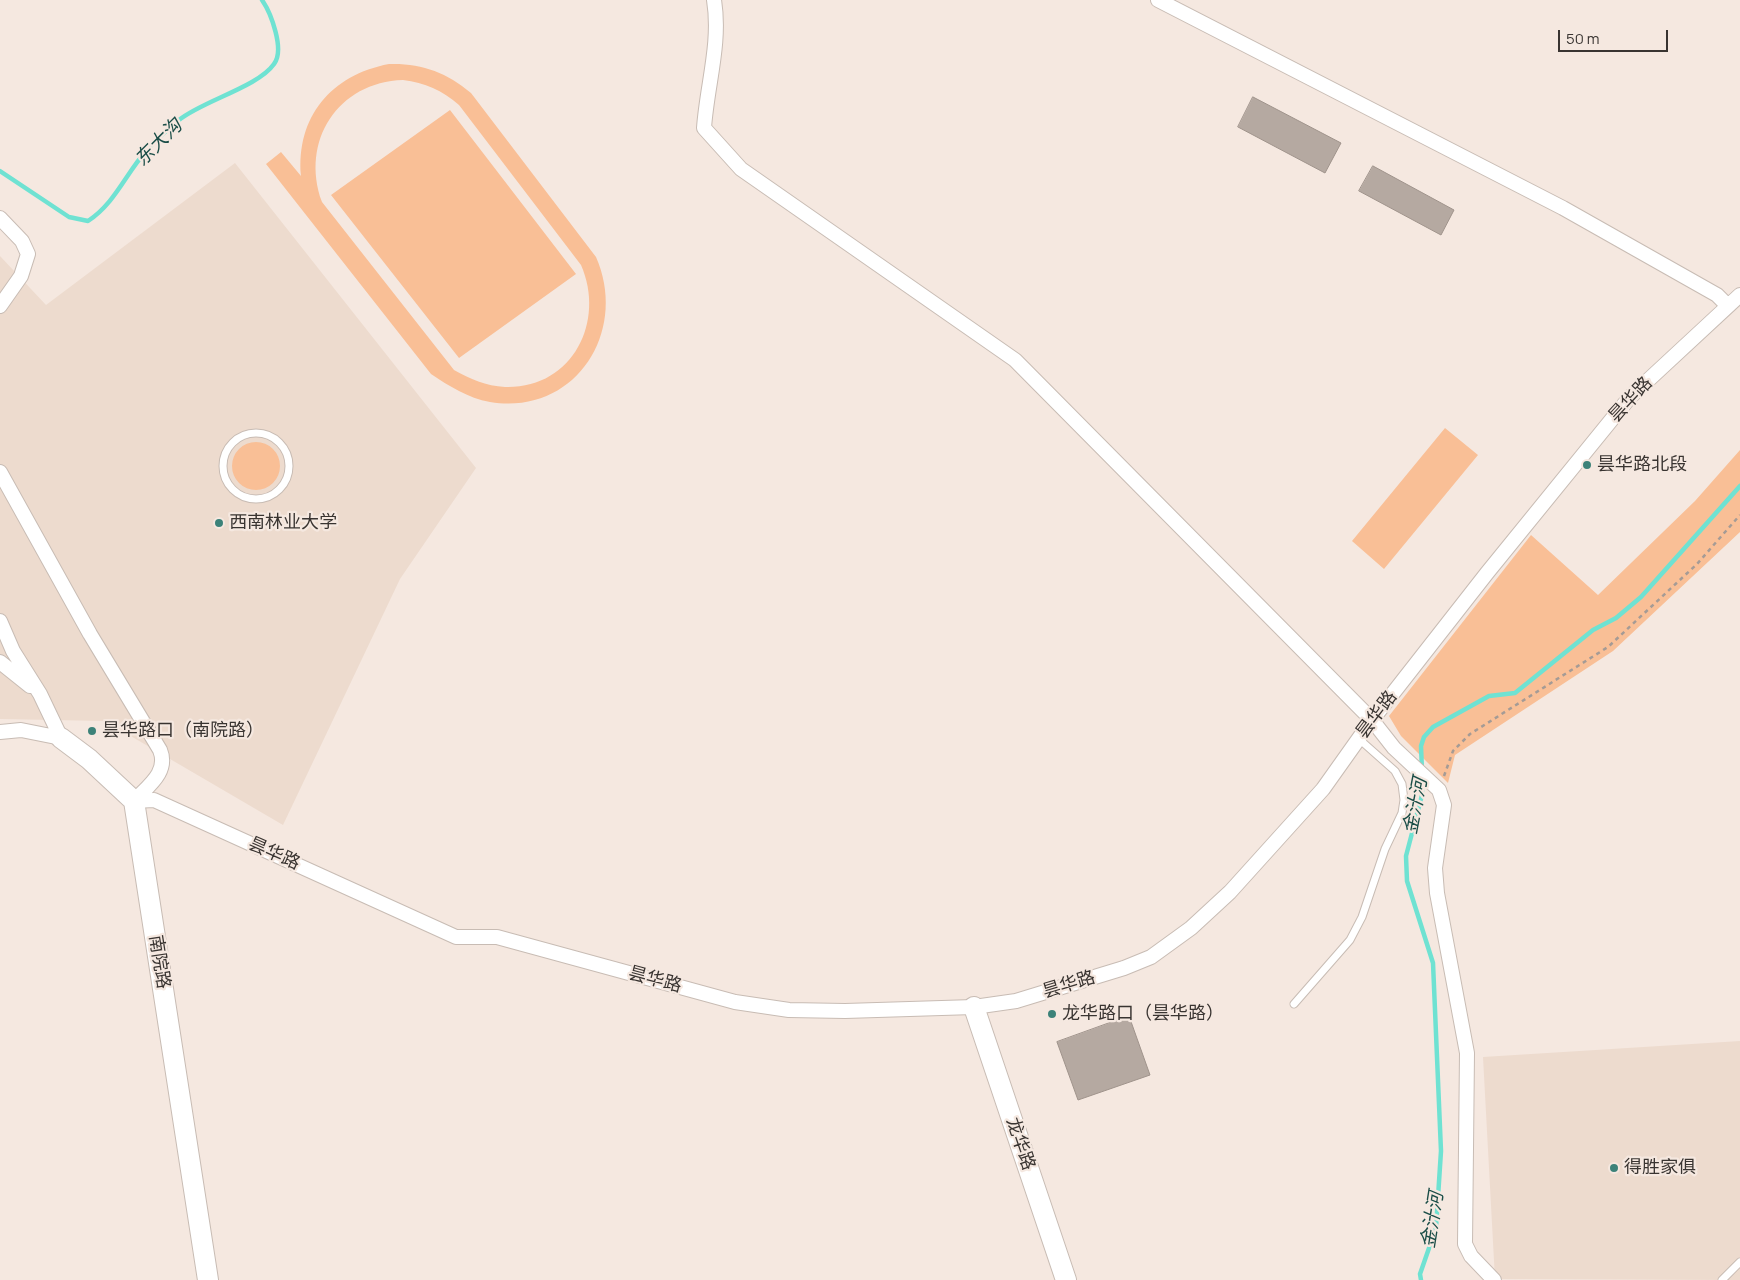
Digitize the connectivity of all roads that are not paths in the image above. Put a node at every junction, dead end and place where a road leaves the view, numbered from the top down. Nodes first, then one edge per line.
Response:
1 (714, 0) edge
2 (1158, 0) edge
3 (0, 218) edge
4 (1740, 295) edge
5 (0, 306) edge
6 (1728, 306) junction
7 (0, 472) edge
8 (282, 485) joint
9 (0, 621) edge
10 (0, 662) edge
11 (40, 694) junction
12 (1372, 720) junction
13 (0, 732) edge
14 (61, 738) junction
15 (1359, 739) junction
16 (134, 800) junction
17 (1294, 1004) dead end
18 (974, 1007) junction
19 (1740, 1262) edge
20 (208, 1280) edge
21 (1066, 1280) edge
22 (1494, 1280) edge
23 (1722, 1280) edge

1 - 12 street
2 - 6 street
3 - 5 street
4 - 6 street, 昙华路
6 - 12 street, 昙华路
7 - 16 street
8 - 8 lane
9 - 11 street
10 - 11 street
11 - 14 street
12 - 15 street, 昙华路
12 - 22 street
13 - 14 street
14 - 16 street
15 - 17 lane
15 - 18 street, 昙华路
16 - 18 street, 昙华路
16 - 20 street, 南院路
18 - 21 street, 龙华路
19 - 23 lane

